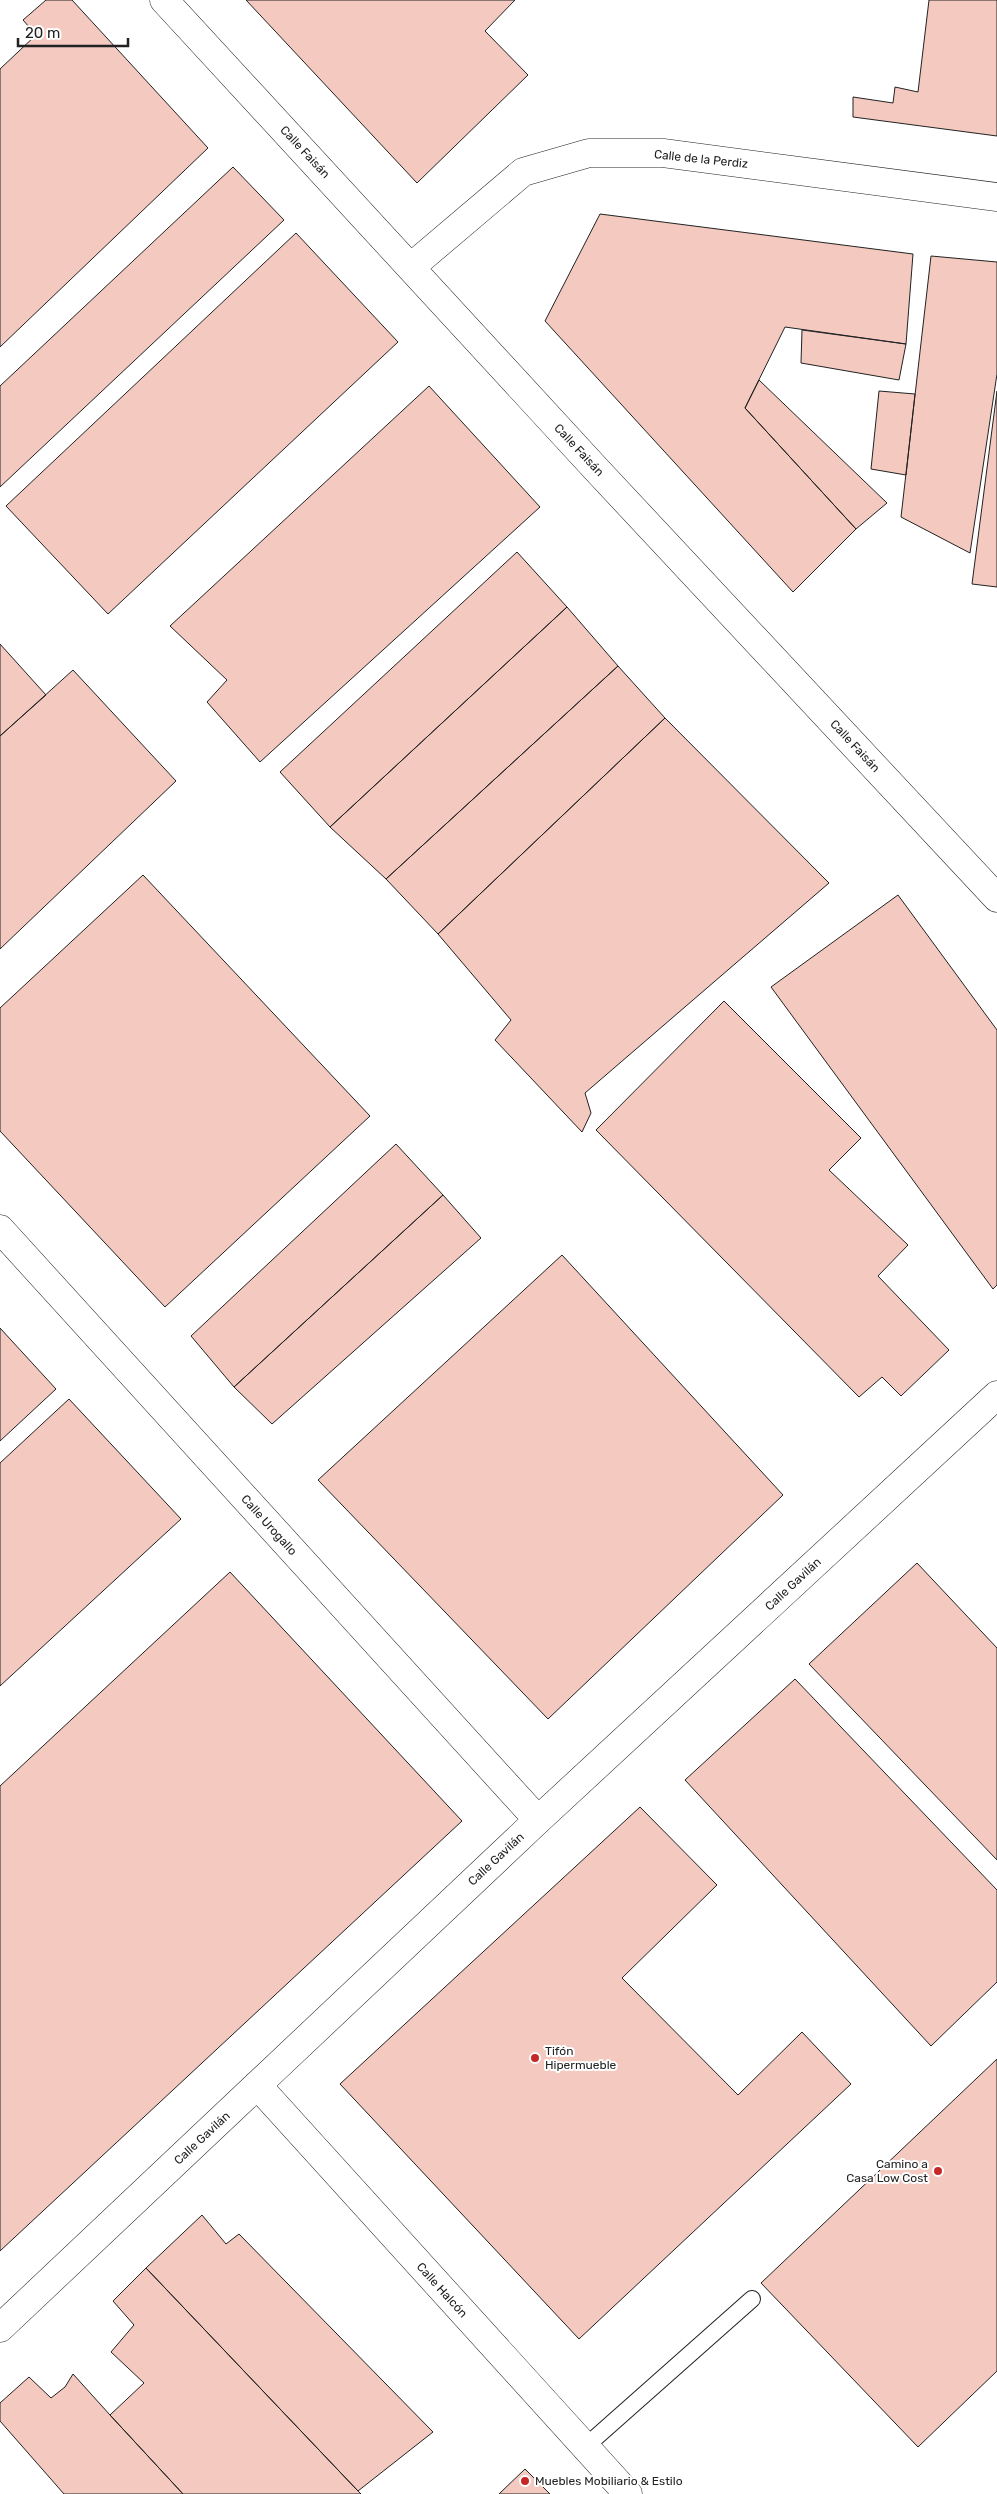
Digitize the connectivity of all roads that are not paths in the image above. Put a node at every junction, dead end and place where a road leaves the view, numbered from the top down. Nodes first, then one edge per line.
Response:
1 (164, 0) edge
2 (997, 197) edge
3 (411, 267) junction
4 (997, 898) edge
5 (0, 1229) edge
6 (997, 1395) edge
7 (538, 1820) junction
8 (257, 2085) junction
9 (752, 2299) dead end
10 (0, 2328) edge
11 (585, 2447) junction
12 (628, 2494) edge

1 - 3 street, Calle Faisán
2 - 3 street, Calle de la Perdiz
3 - 4 street, Calle Faisán
5 - 7 street, Calle Urogallo
6 - 7 street, Calle Gavilán
7 - 8 street, Calle Gavilán
8 - 10 street, Calle Gavilán
8 - 11 street, Calle Halcón
9 - 11 lane
11 - 12 street, Calle Halcón

